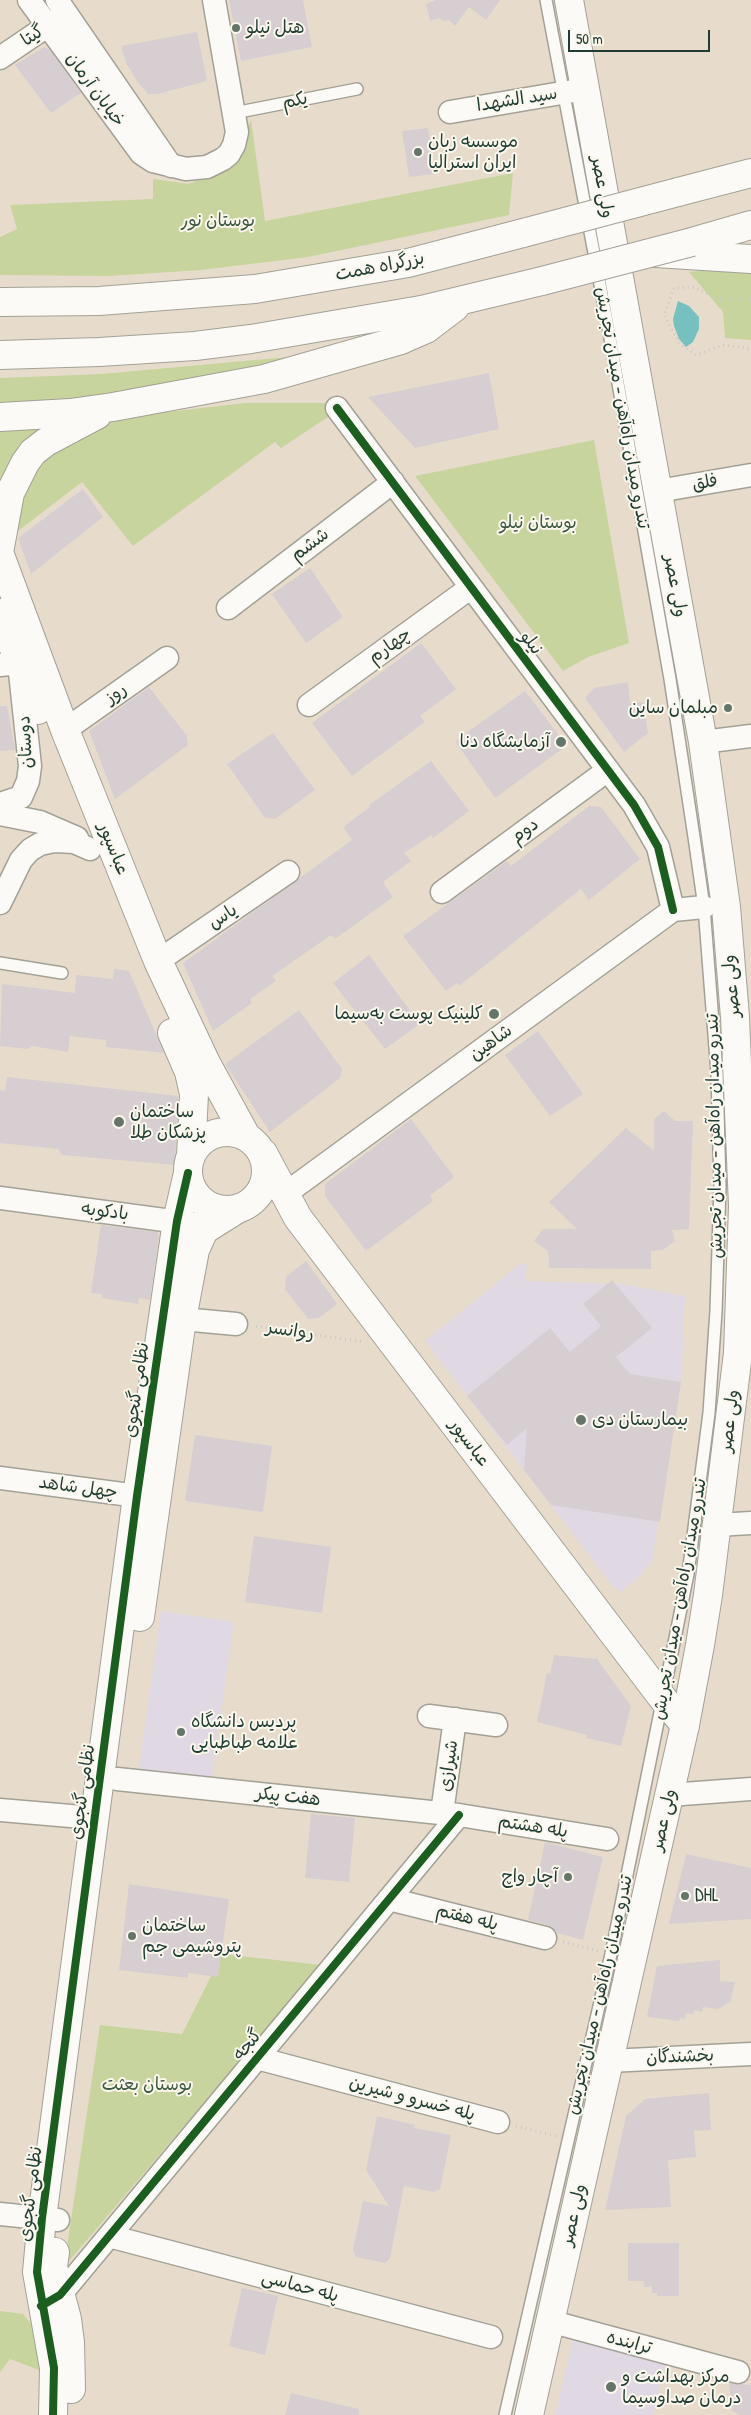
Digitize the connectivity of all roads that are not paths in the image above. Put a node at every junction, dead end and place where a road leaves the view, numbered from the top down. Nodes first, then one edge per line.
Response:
1 (29, 0) edge
2 (214, 0) edge
3 (546, 0) edge
4 (570, 0) edge
5 (62, 6) edge
6 (48, 26) junction
7 (0, 58) edge
8 (356, 89) dead end
9 (574, 91) junction
10 (450, 112) dead end
11 (236, 123) junction
12 (170, 166) junction
13 (751, 173) edge
14 (751, 225) edge
15 (652, 252) junction
16 (751, 259) edge
17 (0, 302) edge
18 (462, 302) junction
19 (0, 355) edge
20 (113, 407) junction
21 (337, 408) dead end
22 (0, 417) edge
23 (751, 475) edge
24 (393, 482) junction
25 (658, 491) junction
26 (0, 547) edge
27 (0, 555) edge
28 (470, 588) junction
29 (228, 608) dead end
30 (0, 613) edge
31 (167, 658) dead end
32 (19, 661) edge
33 (310, 704) dead end
34 (65, 730) junction
35 (751, 736) edge
36 (703, 742) junction
37 (608, 770) junction
38 (0, 804) edge
39 (0, 814) edge
40 (93, 852) junction
41 (288, 872) dead end
42 (442, 892) dead end
43 (0, 903) edge
44 (715, 907) junction
45 (673, 910) junction
46 (158, 961) junction
47 (0, 963) edge
48 (62, 973) dead end
49 (743, 1017) edge
50 (254, 1144) junction
51 (189, 1165) junction
52 (285, 1194) junction
53 (0, 1198) edge
54 (239, 1209) junction
55 (298, 1218) junction
56 (177, 1221) junction
57 (209, 1226) junction
58 (182, 1319) junction
59 (236, 1324) road end
60 (0, 1478) edge
61 (147, 1497) junction
62 (751, 1523) edge
63 (718, 1525) junction
64 (664, 1700) junction
65 (429, 1716) dead end
66 (455, 1719) junction
67 (496, 1725) dead end
68 (685, 1725) junction
69 (108, 1778) junction
70 (751, 1789) edge
71 (669, 1795) junction
72 (0, 1810) edge
73 (451, 1814) junction
74 (103, 1819) junction
75 (607, 1839) dead end
76 (390, 1899) junction
77 (545, 1938) road end
78 (751, 2054) edge
79 (257, 2058) junction
80 (609, 2060) junction
81 (498, 2122) road end
82 (0, 2214) edge
83 (50, 2219) junction
84 (109, 2236) junction
85 (50, 2300) junction
86 (550, 2322) junction
87 (491, 2337) dead end
88 (738, 2372) dead end
89 (53, 2415) edge
90 (70, 2415) edge
91 (505, 2415) edge
92 (529, 2415) edge

1 - 6 street, خیابان آرمان
2 - 11 street
3 - 9 lane, تندرو میدان راه‌آهن - میدان تجریش
4 - 9 main road, ولی عصر
5 - 6 street, گیتا
5 - 12 street, خیابان آرمان
6 - 7 street, گیتا
6 - 12 street, خیابان آرمان
8 - 11 lane, یکم
9 - 10 street, سید الشهدا
9 - 25 main road, ولی عصر
9 - 44 lane, تندرو میدان راه‌آهن - میدان تجریش
11 - 12 street, خیابان آرمان
13 - 17 main road, بزرگراه همت, bridge
14 - 15 main road, bridge
15 - 16 main road
15 - 18 main road, bridge
18 - 19 main road
18 - 20 main road
20 - 22 main road
20 - 26 main road
21 - 24 street, نیلو
23 - 25 street, فلق
24 - 28 street, نیلو
24 - 29 street, ششم
25 - 36 main road, ولی عصر
27 - 32 main road, عباسپور
28 - 33 street, چهارم
28 - 37 street, نیلو
30 - 32 main road, عباسپور
31 - 34 street, روز
32 - 34 main road, عباسپور
32 - 38 street, دوستان
32 - 40 main road, عباسپور
34 - 46 main road, عباسپور
35 - 36 street
36 - 44 main road, ولی عصر
37 - 42 street, دوم
37 - 45 street, نیلو
39 - 40 street
40 - 43 street
40 - 51 main road, عباسپور
41 - 46 street, یاس
44 - 45 street
44 - 49 main road, ولی عصر
44 - 64 lane, تندرو میدان راه‌آهن - میدان تجریش
45 - 52 street, شاهین
46 - 50 main road, عباسپور
47 - 48 lane
49 - 63 main road, ولی عصر
50 - 51 main road
50 - 52 main road, عباسپور
50 - 54 main road
51 - 54 main road
51 - 56 main road, نظامی گنجوی
52 - 55 main road, عباسپور
53 - 56 street, بادکوبه
54 - 55 main road
54 - 57 main road
55 - 64 main road, عباسپور
56 - 57 street, بادکوبه
56 - 61 main road, نظامی گنجوی
57 - 58 main road, نظامی گنجوی
58 - 59 street
58 - 61 main road, نظامی گنجوی
60 - 61 street, چهل شاهد
61 - 69 main road, نظامی گنجوی
62 - 63 street
63 - 68 main road, ولی عصر
64 - 68 main road, عباسپور
64 - 91 lane, تندرو میدان راه‌آهن - میدان تجریش
65 - 66 street
66 - 67 street
66 - 73 street, شیرازی
68 - 71 main road, ولی عصر
69 - 73 street, هفت پیکر
69 - 74 main road, نظامی گنجوی
70 - 71 street
71 - 80 main road, ولی عصر
72 - 74 street
73 - 75 street, پله هشتم
73 - 76 street, گنجه
74 - 83 main road, نظامی گنجوی
76 - 77 street, پله هفتم
76 - 79 street, گنجه
78 - 80 street, بخشندگان
79 - 81 street, پله خسرو و شیرین
79 - 84 street, گنجه
80 - 86 main road, ولی عصر
82 - 83 street
83 - 85 main road, نظامی گنجوی
84 - 85 street, گنجه
84 - 87 street, پله حماسی
85 - 89 main road, نظامی گنجوی
85 - 90 main road, نظامی گنجوی
86 - 88 street, ترابنده
86 - 92 main road, ولی عصر

